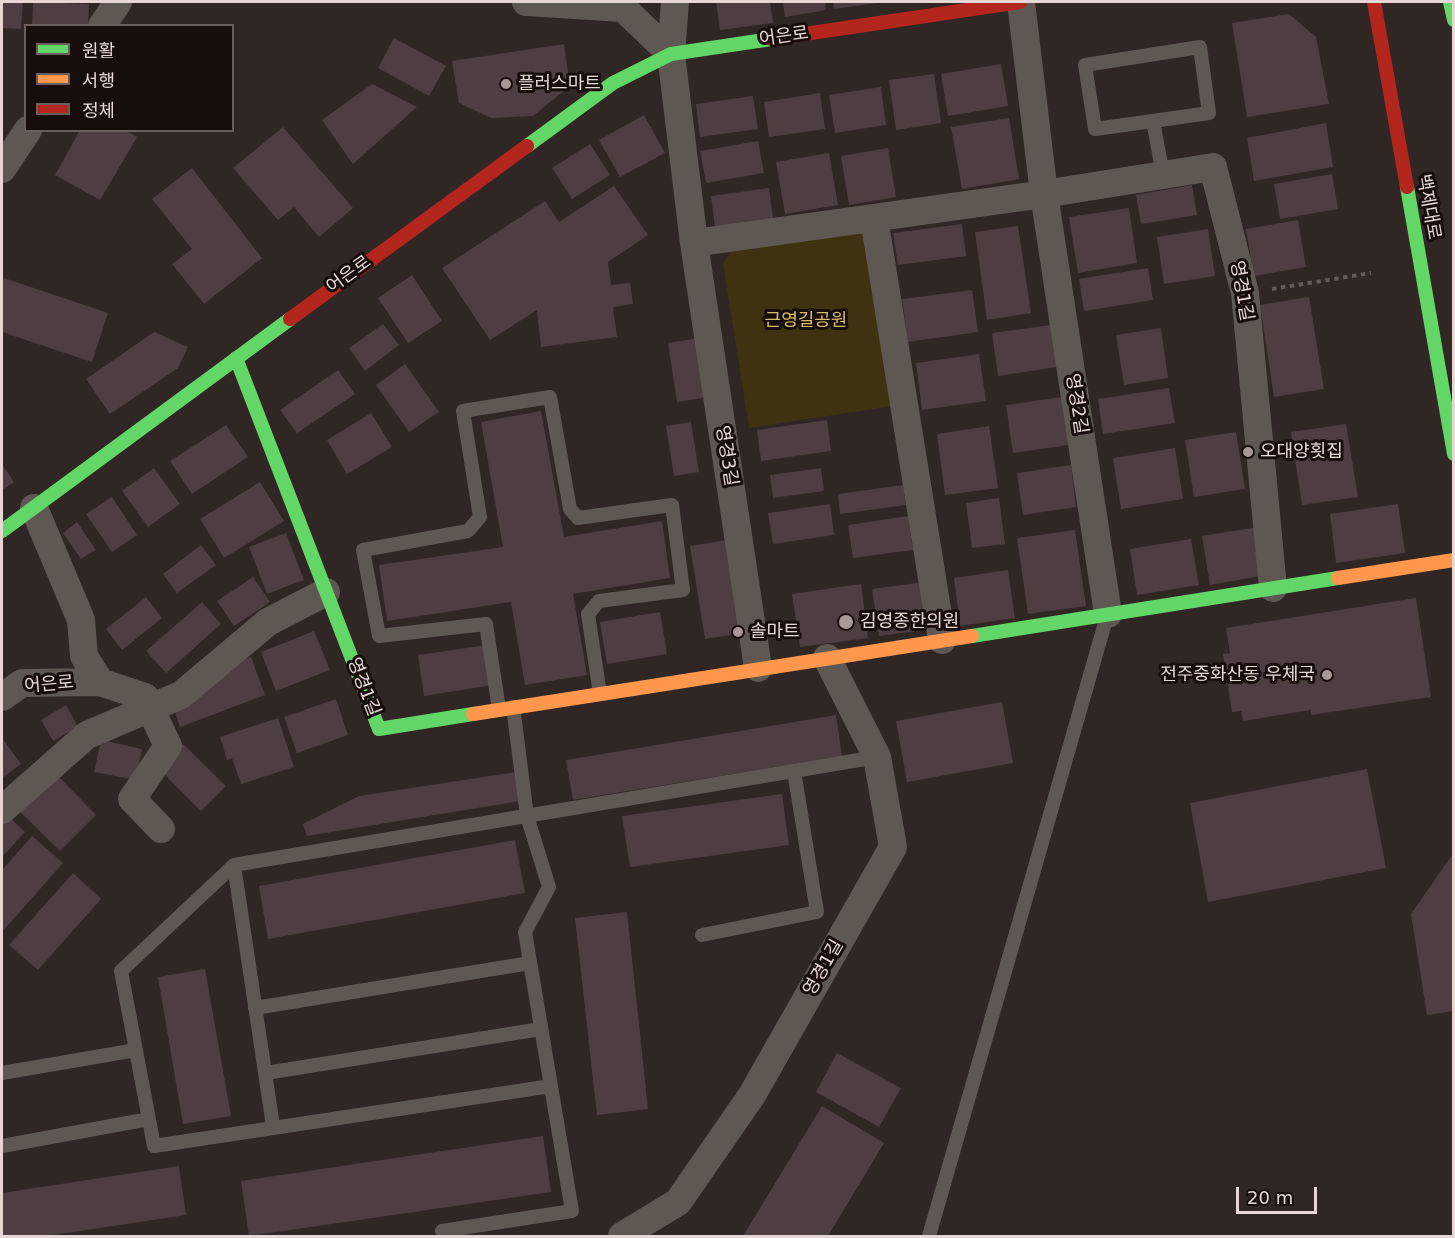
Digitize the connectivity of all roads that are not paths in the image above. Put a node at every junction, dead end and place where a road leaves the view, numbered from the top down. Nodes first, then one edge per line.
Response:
1 (118, 2) edge
2 (526, 2) edge
3 (675, 2) edge
4 (1021, 2) edge
5 (1374, 2) edge
6 (1450, 2) edge
7 (897, 11) edge
8 (1454, 20) edge
9 (103, 24) edge
10 (671, 54) junction
11 (1153, 121) junction
12 (27, 132) edge
13 (2, 169) edge
14 (1163, 175) junction
15 (1044, 194) junction
16 (874, 218) junction
17 (694, 243) junction
18 (236, 358) junction
19 (1454, 454) edge
20 (34, 508) junction
21 (2, 531) edge
22 (1454, 560) edge
23 (1272, 588) junction
24 (326, 592) junction
25 (1108, 614) junction
26 (942, 640) junction
27 (827, 658) junction
28 (758, 668) junction
29 (100, 682) junction
30 (600, 694) junction
31 (2, 697) edge
32 (506, 708) junction
33 (149, 709) junction
34 (877, 757) junction
35 (794, 771) junction
36 (2, 810) edge
37 (527, 816) junction
38 (161, 829) dead end
39 (234, 866) junction
40 (702, 935) dead end
41 (530, 963) junction
42 (255, 1008) junction
43 (541, 1029) junction
44 (136, 1050) junction
45 (2, 1073) edge
46 (266, 1073) junction
47 (551, 1086) junction
48 (149, 1119) junction
49 (273, 1126) junction
50 (2, 1146) edge
51 (442, 1231) dead end
52 (622, 1236) edge
53 (929, 1236) edge

1 - 9 street
2 - 10 street
3 - 10 street
4 - 7 street, 어은로
4 - 15 street, 영경2길
5 - 19 street, 백제대로
6 - 8 street
7 - 10 street, 어은로
10 - 17 street, 영경3길
10 - 18 street, 어은로
11 - 11 lane
11 - 14 lane
12 - 13 street
14 - 15 street, 영경1길
14 - 23 street, 영경1길
15 - 16 street
15 - 25 street, 영경2길
16 - 17 street
16 - 26 street
17 - 28 street, 영경3길
18 - 20 street, 어은로
18 - 24 street, 영경1길
20 - 21 street, 어은로
20 - 29 street, 어은로
22 - 23 street, 영경1길
23 - 25 street, 영경1길
24 - 32 street, 영경1길
24 - 33 street
25 - 26 street, 영경1길
25 - 53 lane
26 - 27 street, 영경1길
27 - 28 street, 영경1길
27 - 34 street, 영경1길
28 - 30 street, 영경1길
29 - 31 street, 어은로
29 - 33 street, 어은로
30 - 32 street, 영경1길
30 - 32 lane
32 - 37 lane
33 - 36 street
33 - 38 street, 어은로
34 - 35 lane
34 - 52 street, 영경1길
35 - 37 lane
35 - 40 lane
37 - 39 lane
37 - 41 lane
39 - 42 lane
39 - 44 lane
41 - 42 lane
41 - 43 lane
42 - 46 lane
43 - 46 lane
43 - 47 lane
44 - 45 lane
44 - 48 lane
46 - 49 lane
47 - 49 lane
47 - 51 lane
48 - 49 lane
48 - 50 lane

